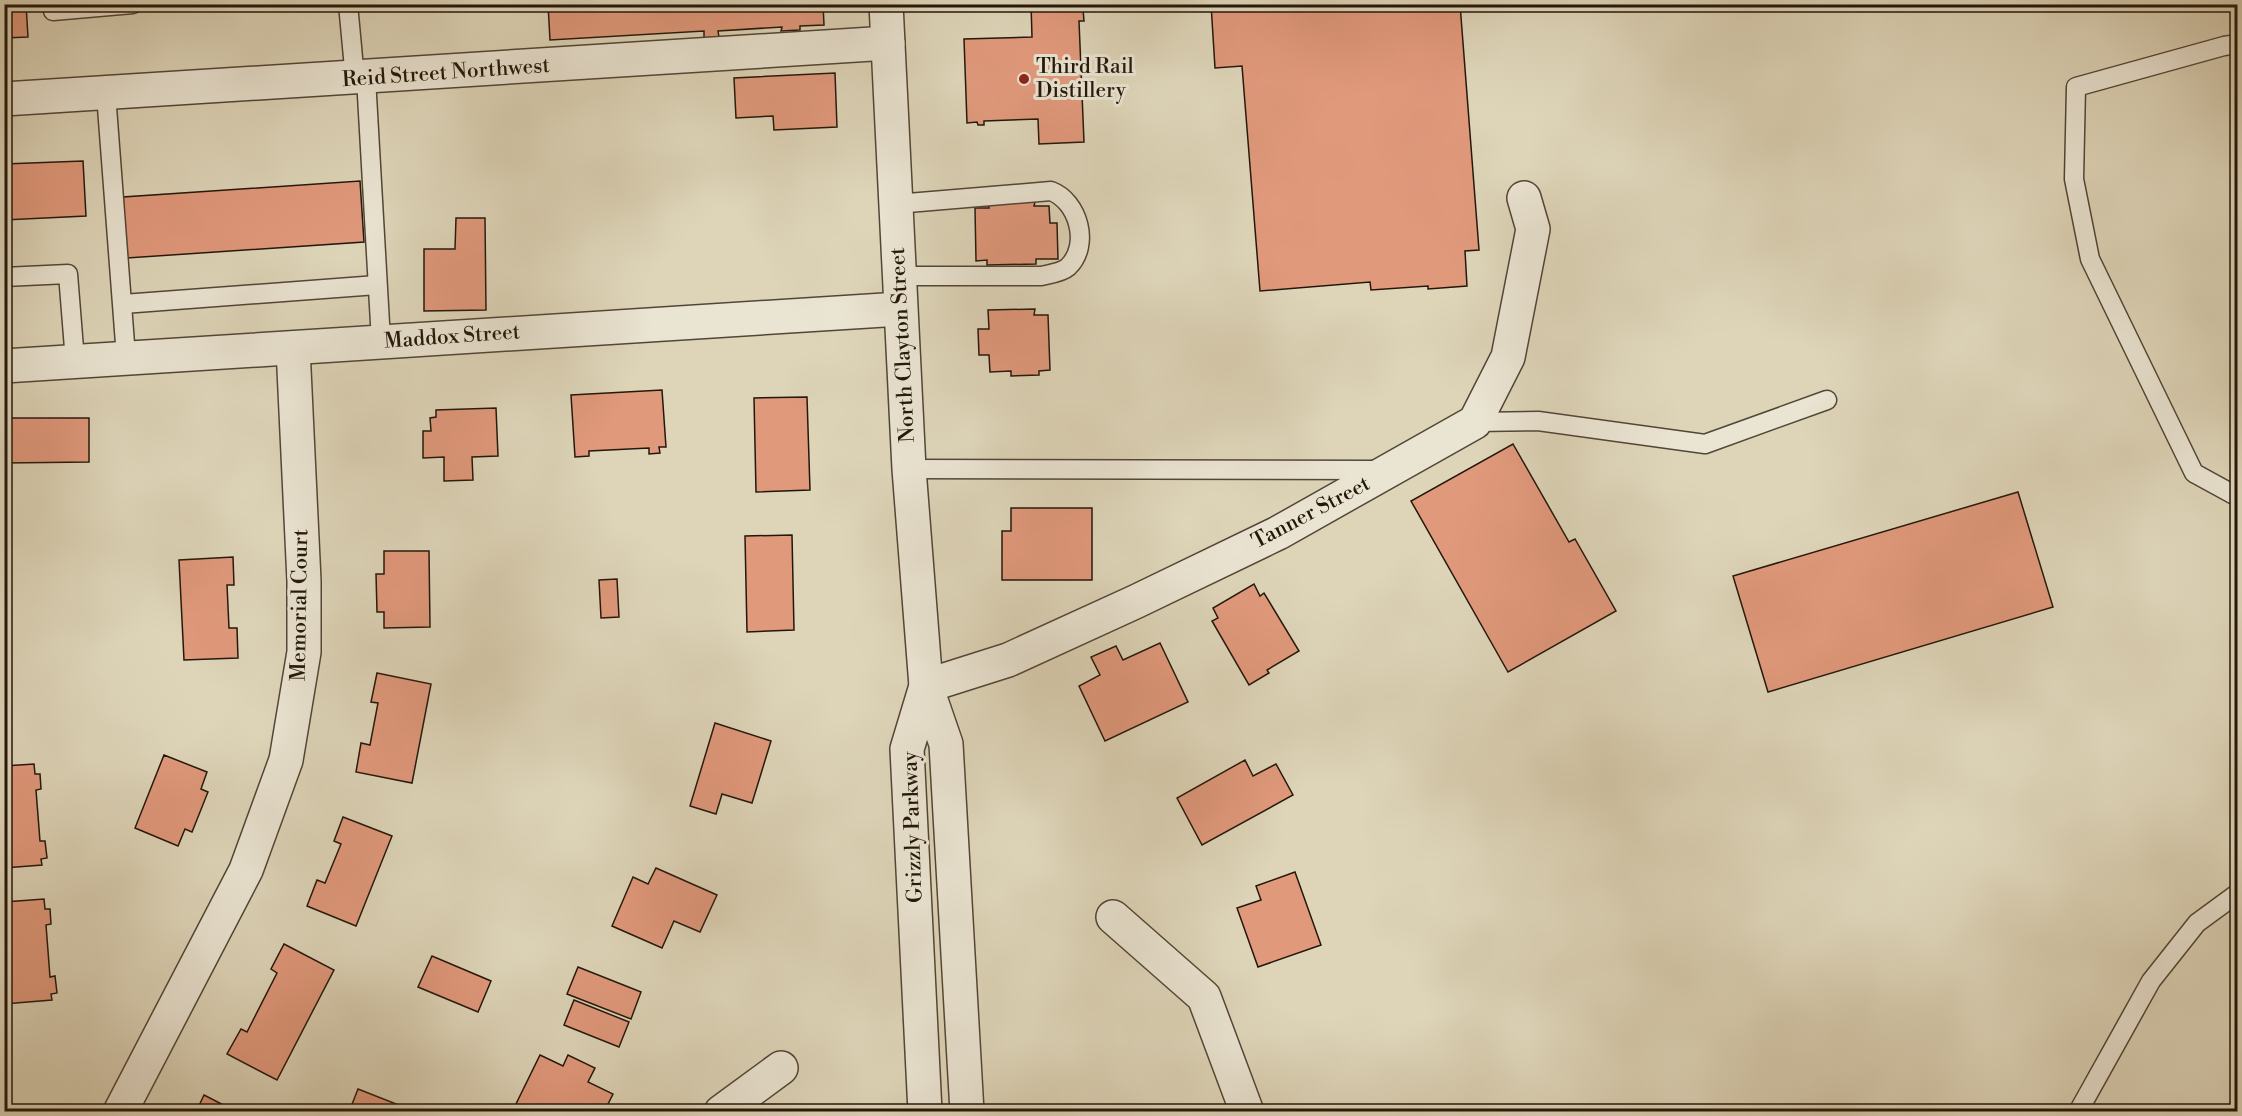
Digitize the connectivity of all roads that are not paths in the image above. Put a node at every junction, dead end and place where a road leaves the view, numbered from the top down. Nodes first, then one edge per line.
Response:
1 (134, 4) edge
2 (348, 4) edge
3 (886, 4) edge
4 (53, 11) dead end
5 (888, 43) junction
6 (2238, 44) edge
7 (361, 78) junction
8 (106, 94) junction
9 (4, 99) edge
10 (1524, 198) dead end
11 (896, 204) junction
12 (899, 276) junction
13 (4, 277) edge
14 (377, 285) junction
15 (123, 304) junction
16 (900, 309) junction
17 (381, 341) junction
18 (293, 348) junction
19 (126, 357) junction
20 (75, 361) junction
21 (4, 366) edge
22 (1827, 400) dead end
23 (1475, 422) junction
24 (909, 469) junction
25 (1390, 470) junction
26 (2238, 497) edge
27 (926, 686) junction
28 (2238, 893) edge
29 (1113, 917) dead end
30 (781, 1068) dead end
31 (120, 1112) edge
32 (721, 1112) edge
33 (925, 1112) edge
34 (967, 1112) edge
35 (1247, 1112) edge
36 (2078, 1112) edge

1 - 4 lane
2 - 7 lane
3 - 5 street, North Clayton Street
5 - 7 street, Reid Street Northwest
5 - 11 street, North Clayton Street
6 - 26 lane
7 - 8 street, Reid Street Northwest
7 - 14 lane
8 - 9 street, Reid Street Northwest
8 - 15 lane
10 - 23 street
11 - 12 street, North Clayton Street
11 - 12 lane
12 - 16 street, North Clayton Street
13 - 20 lane
14 - 15 lane
14 - 17 lane
15 - 19 lane
16 - 17 street, Maddox Street
16 - 24 street, North Clayton Street
17 - 18 street, Maddox Street
18 - 19 street, Maddox Street
18 - 31 street, Memorial Court
19 - 20 street, Maddox Street
20 - 21 street, Maddox Street
22 - 23 lane
23 - 25 street, Tanner Street
24 - 25 lane
24 - 27 street, North Clayton Street
25 - 27 street, Tanner Street
27 - 33 street, Grizzly Parkway
27 - 34 street, Grizzly Parkway
28 - 36 lane
29 - 35 street
30 - 32 street

